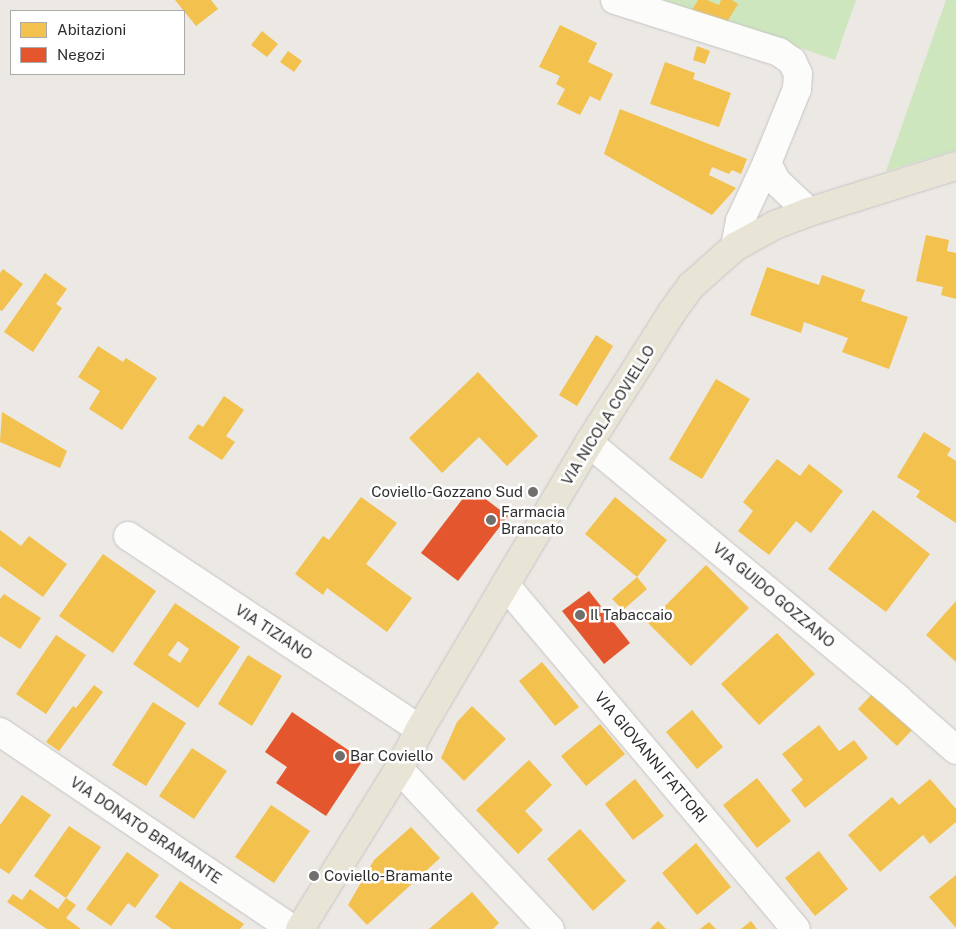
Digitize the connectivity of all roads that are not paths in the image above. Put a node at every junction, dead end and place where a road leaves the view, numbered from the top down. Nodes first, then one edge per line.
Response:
1 (615, 0) edge
2 (767, 163) junction
3 (956, 166) edge
4 (809, 212) junction
5 (735, 247) junction
6 (589, 443) junction
7 (128, 536) dead end
8 (506, 586) junction
9 (420, 729) junction
10 (0, 732) edge
11 (956, 750) edge
12 (399, 769) junction
13 (292, 929) edge
14 (300, 929) edge
15 (550, 929) edge
16 (796, 929) edge

1 - 2 street
2 - 4 street
2 - 5 street
3 - 4 main road, VIA NICOLA COVIELLO
4 - 5 main road, VIA NICOLA COVIELLO
5 - 6 main road, VIA NICOLA COVIELLO
6 - 8 main road, VIA NICOLA COVIELLO
6 - 11 street, VIA GUIDO GOZZANO
7 - 9 street, VIA TIZIANO
8 - 9 main road, VIA NICOLA COVIELLO
8 - 16 street, VIA GIOVANNI FATTORI
9 - 12 main road, VIA NICOLA COVIELLO
10 - 13 street, VIA DONATO BRAMANTE
12 - 14 main road, VIA NICOLA COVIELLO
12 - 15 street

